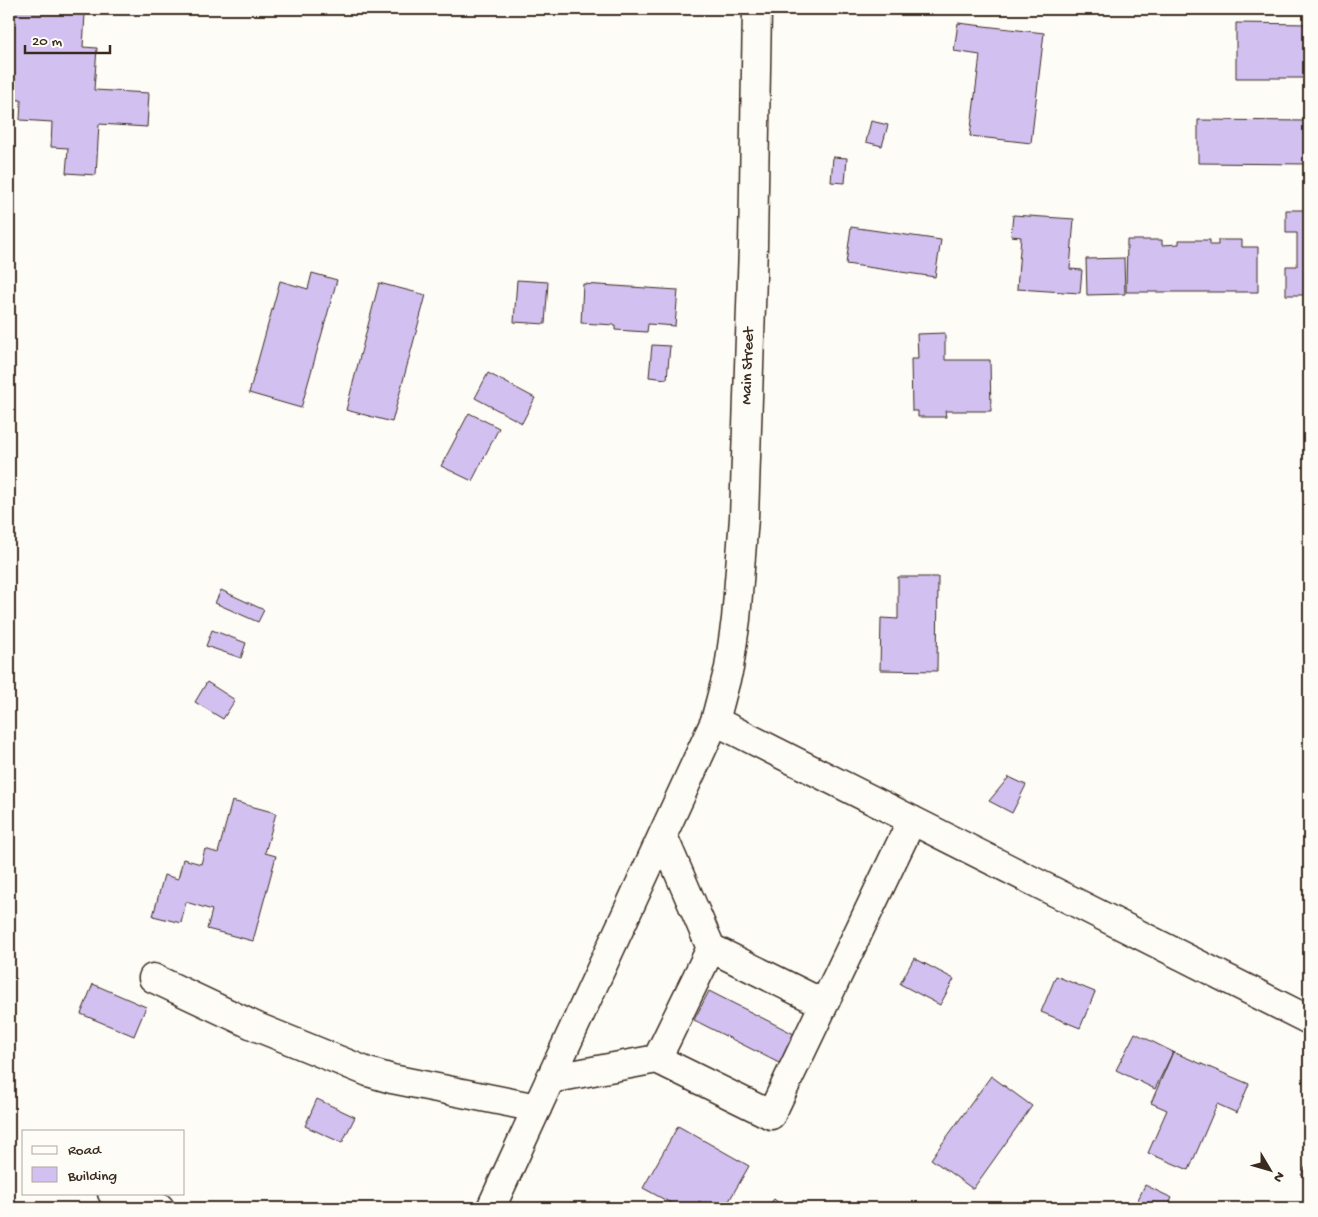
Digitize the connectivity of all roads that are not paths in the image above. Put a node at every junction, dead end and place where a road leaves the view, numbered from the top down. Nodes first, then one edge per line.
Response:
1 (757, 9) edge
2 (715, 720) junction
3 (912, 820) junction
4 (663, 836) junction
5 (711, 948) junction
6 (153, 978) dead end
7 (824, 1004) junction
8 (1309, 1020) edge
9 (657, 1059) junction
10 (550, 1079) junction
11 (537, 1108) junction
12 (115, 1194) edge
13 (160, 1208) edge
14 (491, 1208) edge

1 - 2 main road, Main Street
2 - 3 main road
2 - 4 main road, Main Street
3 - 7 main road
3 - 8 main road
4 - 5 main road
4 - 10 main road, Main Street
5 - 7 main road
5 - 9 main road
6 - 11 main road
7 - 9 main road
9 - 10 main road
10 - 11 main road, Main Street
11 - 14 main road, Main Street
12 - 13 main road

